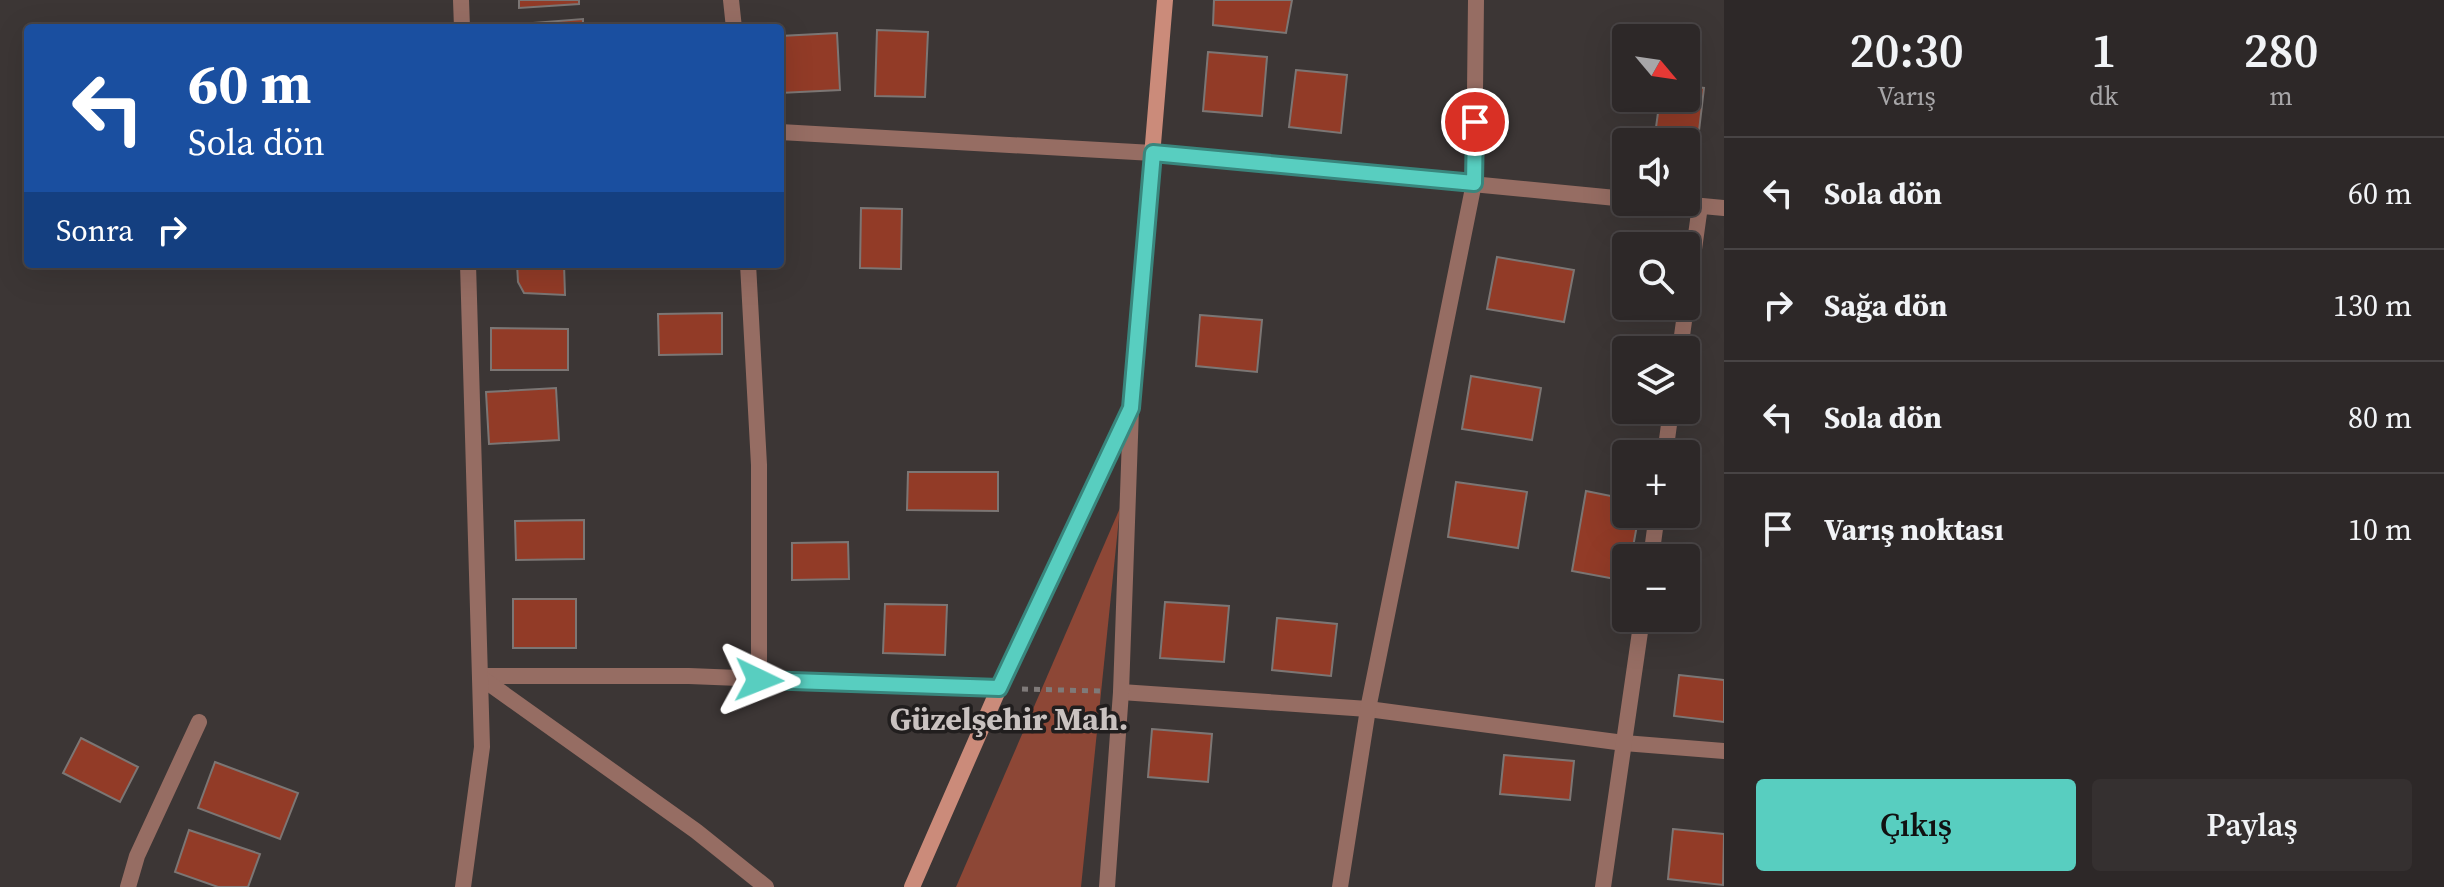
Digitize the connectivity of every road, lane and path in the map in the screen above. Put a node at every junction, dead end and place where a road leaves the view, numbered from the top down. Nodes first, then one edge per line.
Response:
1 (461, 0) edge
2 (731, 0) edge
3 (1165, 0) edge
4 (1476, 0) edge
5 (462, 24) edge
6 (734, 24) edge
7 (784, 132) edge
8 (1153, 153) junction
9 (1474, 183) junction
10 (1612, 198) edge
11 (1700, 206) edge
12 (1724, 208) edge
13 (1699, 216) edge
14 (468, 268) edge
15 (748, 268) edge
16 (1682, 336) edge
17 (1131, 408) junction
18 (1640, 632) edge
19 (480, 676) junction
20 (759, 680) junction
21 (999, 688) junction
22 (1121, 692) junction
23 (1368, 709) junction
24 (199, 722) dead end
25 (1624, 743) junction
26 (1724, 751) edge
27 (128, 887) edge
28 (463, 887) edge
29 (766, 887) edge
30 (912, 887) edge
31 (1107, 887) edge
32 (1340, 887) edge
33 (1603, 887) edge

1 - 5 street
2 - 6 street
3 - 8 street
4 - 9 street
7 - 8 street
8 - 9 street
8 - 17 street
9 - 10 street
9 - 23 street
11 - 12 street
13 - 16 street
14 - 19 street
15 - 20 street
17 - 21 street
17 - 22 street
18 - 25 street
19 - 20 street
19 - 28 street
19 - 29 street
20 - 21 street
21 - 22 path
21 - 30 street
22 - 23 street
22 - 31 street
23 - 25 street
23 - 32 street
24 - 27 street
25 - 26 street
25 - 33 street

